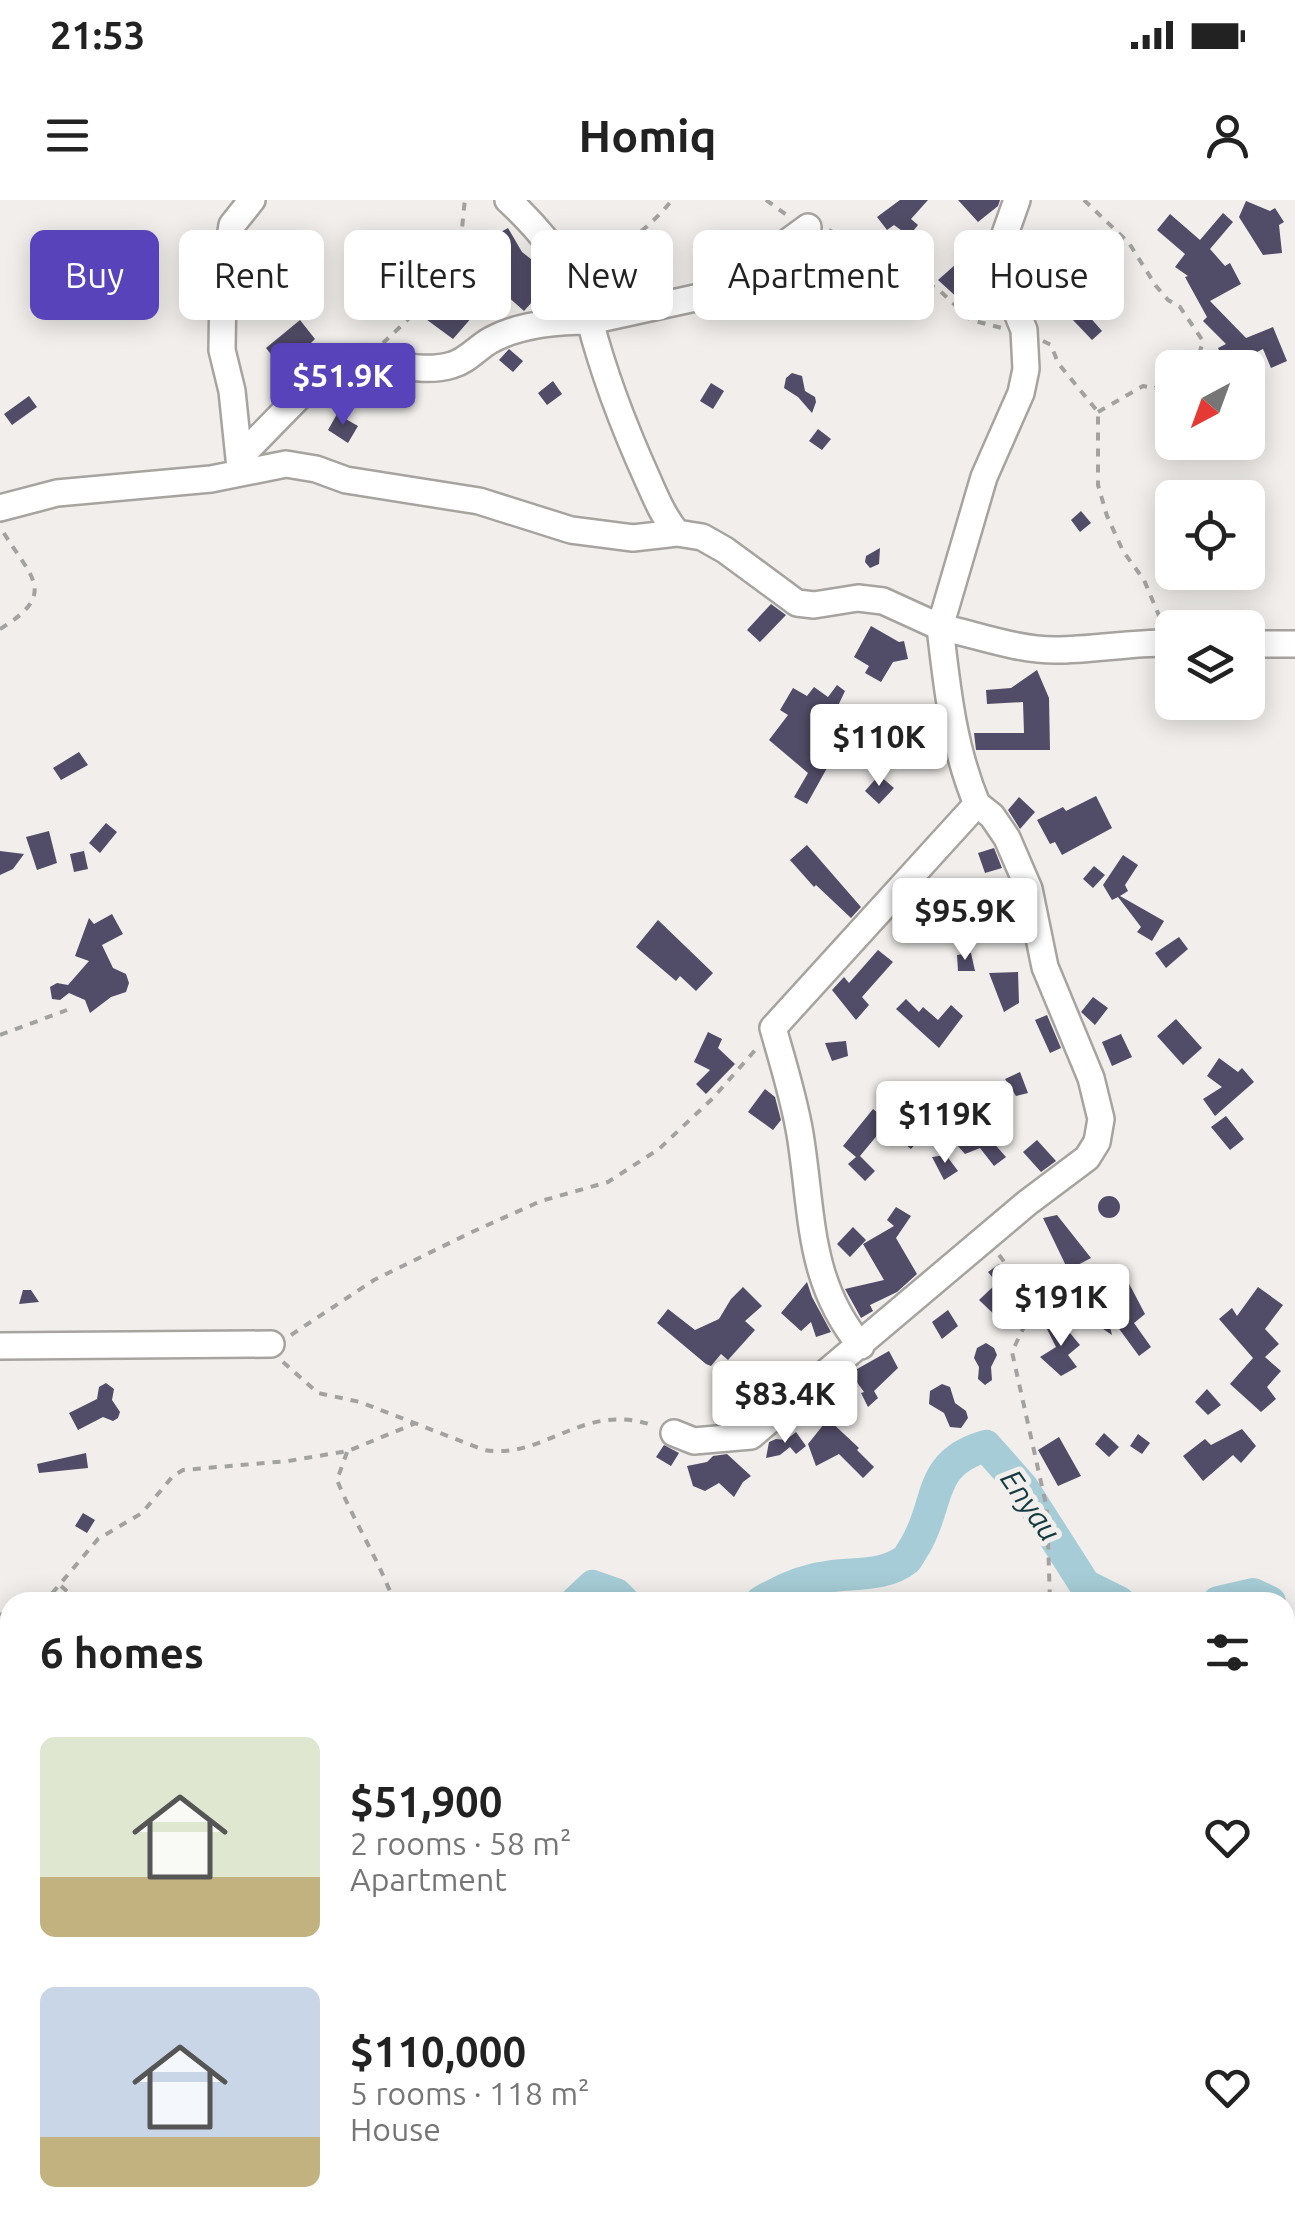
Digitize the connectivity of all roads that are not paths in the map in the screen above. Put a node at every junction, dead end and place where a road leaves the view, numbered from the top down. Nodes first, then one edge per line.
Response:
1 (252, 200) edge
2 (508, 200) edge
3 (1017, 200) edge
4 (808, 227) dead end
5 (590, 322) junction
6 (240, 465) junction
7 (0, 508) edge
8 (677, 533) junction
9 (940, 626) junction
10 (1155, 643) edge
11 (1265, 644) edge
12 (1295, 644) edge
13 (977, 804) junction
14 (271, 1344) road end
15 (0, 1346) edge
16 (861, 1346) junction
17 (674, 1433) road end

1 - 6 street
2 - 5 street
3 - 9 street
4 - 5 street
5 - 6 street
5 - 8 street
6 - 7 street
6 - 8 street
8 - 9 street
9 - 10 street
9 - 13 street
11 - 12 street
13 - 16 street
13 - 16 street
14 - 15 street
16 - 17 street

